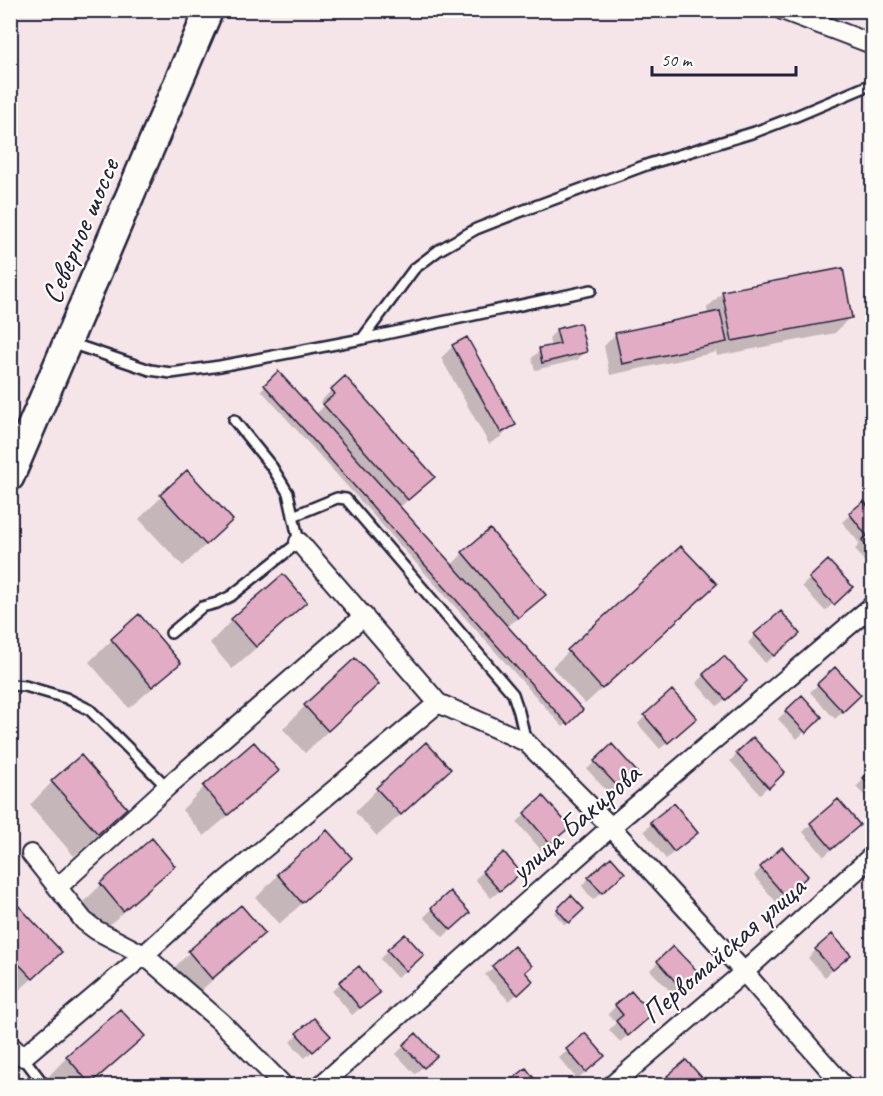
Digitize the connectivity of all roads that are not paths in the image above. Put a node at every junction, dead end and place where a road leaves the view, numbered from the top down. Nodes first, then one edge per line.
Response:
1 (209, 10) edge
2 (782, 10) edge
3 (873, 45) edge
4 (873, 84) edge
5 (591, 290) dead end
6 (362, 339) junction
7 (68, 342) junction
8 (234, 420) dead end
9 (10, 477) edge
10 (293, 516) junction
11 (298, 542) junction
12 (873, 606) edge
13 (364, 616) junction
14 (171, 633) dead end
15 (10, 685) edge
16 (438, 703) junction
17 (526, 742) junction
18 (167, 787) junction
19 (611, 827) junction
20 (31, 854) dead end
21 (873, 856) edge
22 (58, 887) junction
23 (144, 955) junction
24 (744, 972) junction
25 (17, 1051) edge
26 (45, 1086) edge
27 (284, 1086) edge
28 (320, 1086) edge
29 (611, 1086) edge
30 (844, 1086) edge

1 - 7 main road, Северное шоссе
2 - 3 street
4 - 6 lane
5 - 6 lane
6 - 7 lane
7 - 9 main road, Северное шоссе
8 - 10 lane
10 - 11 lane
10 - 17 lane
11 - 13 street
11 - 14 lane
12 - 19 street, улица Бакирова
13 - 16 street
13 - 18 street
15 - 18 lane
16 - 17 street
16 - 23 street
17 - 19 street
18 - 22 street
19 - 24 street
19 - 28 street, улица Бакирова
20 - 22 street
21 - 24 street, Первомайская улица
22 - 23 street
23 - 25 street
23 - 27 street
24 - 29 street, Первомайская улица
24 - 30 street
25 - 26 lane

